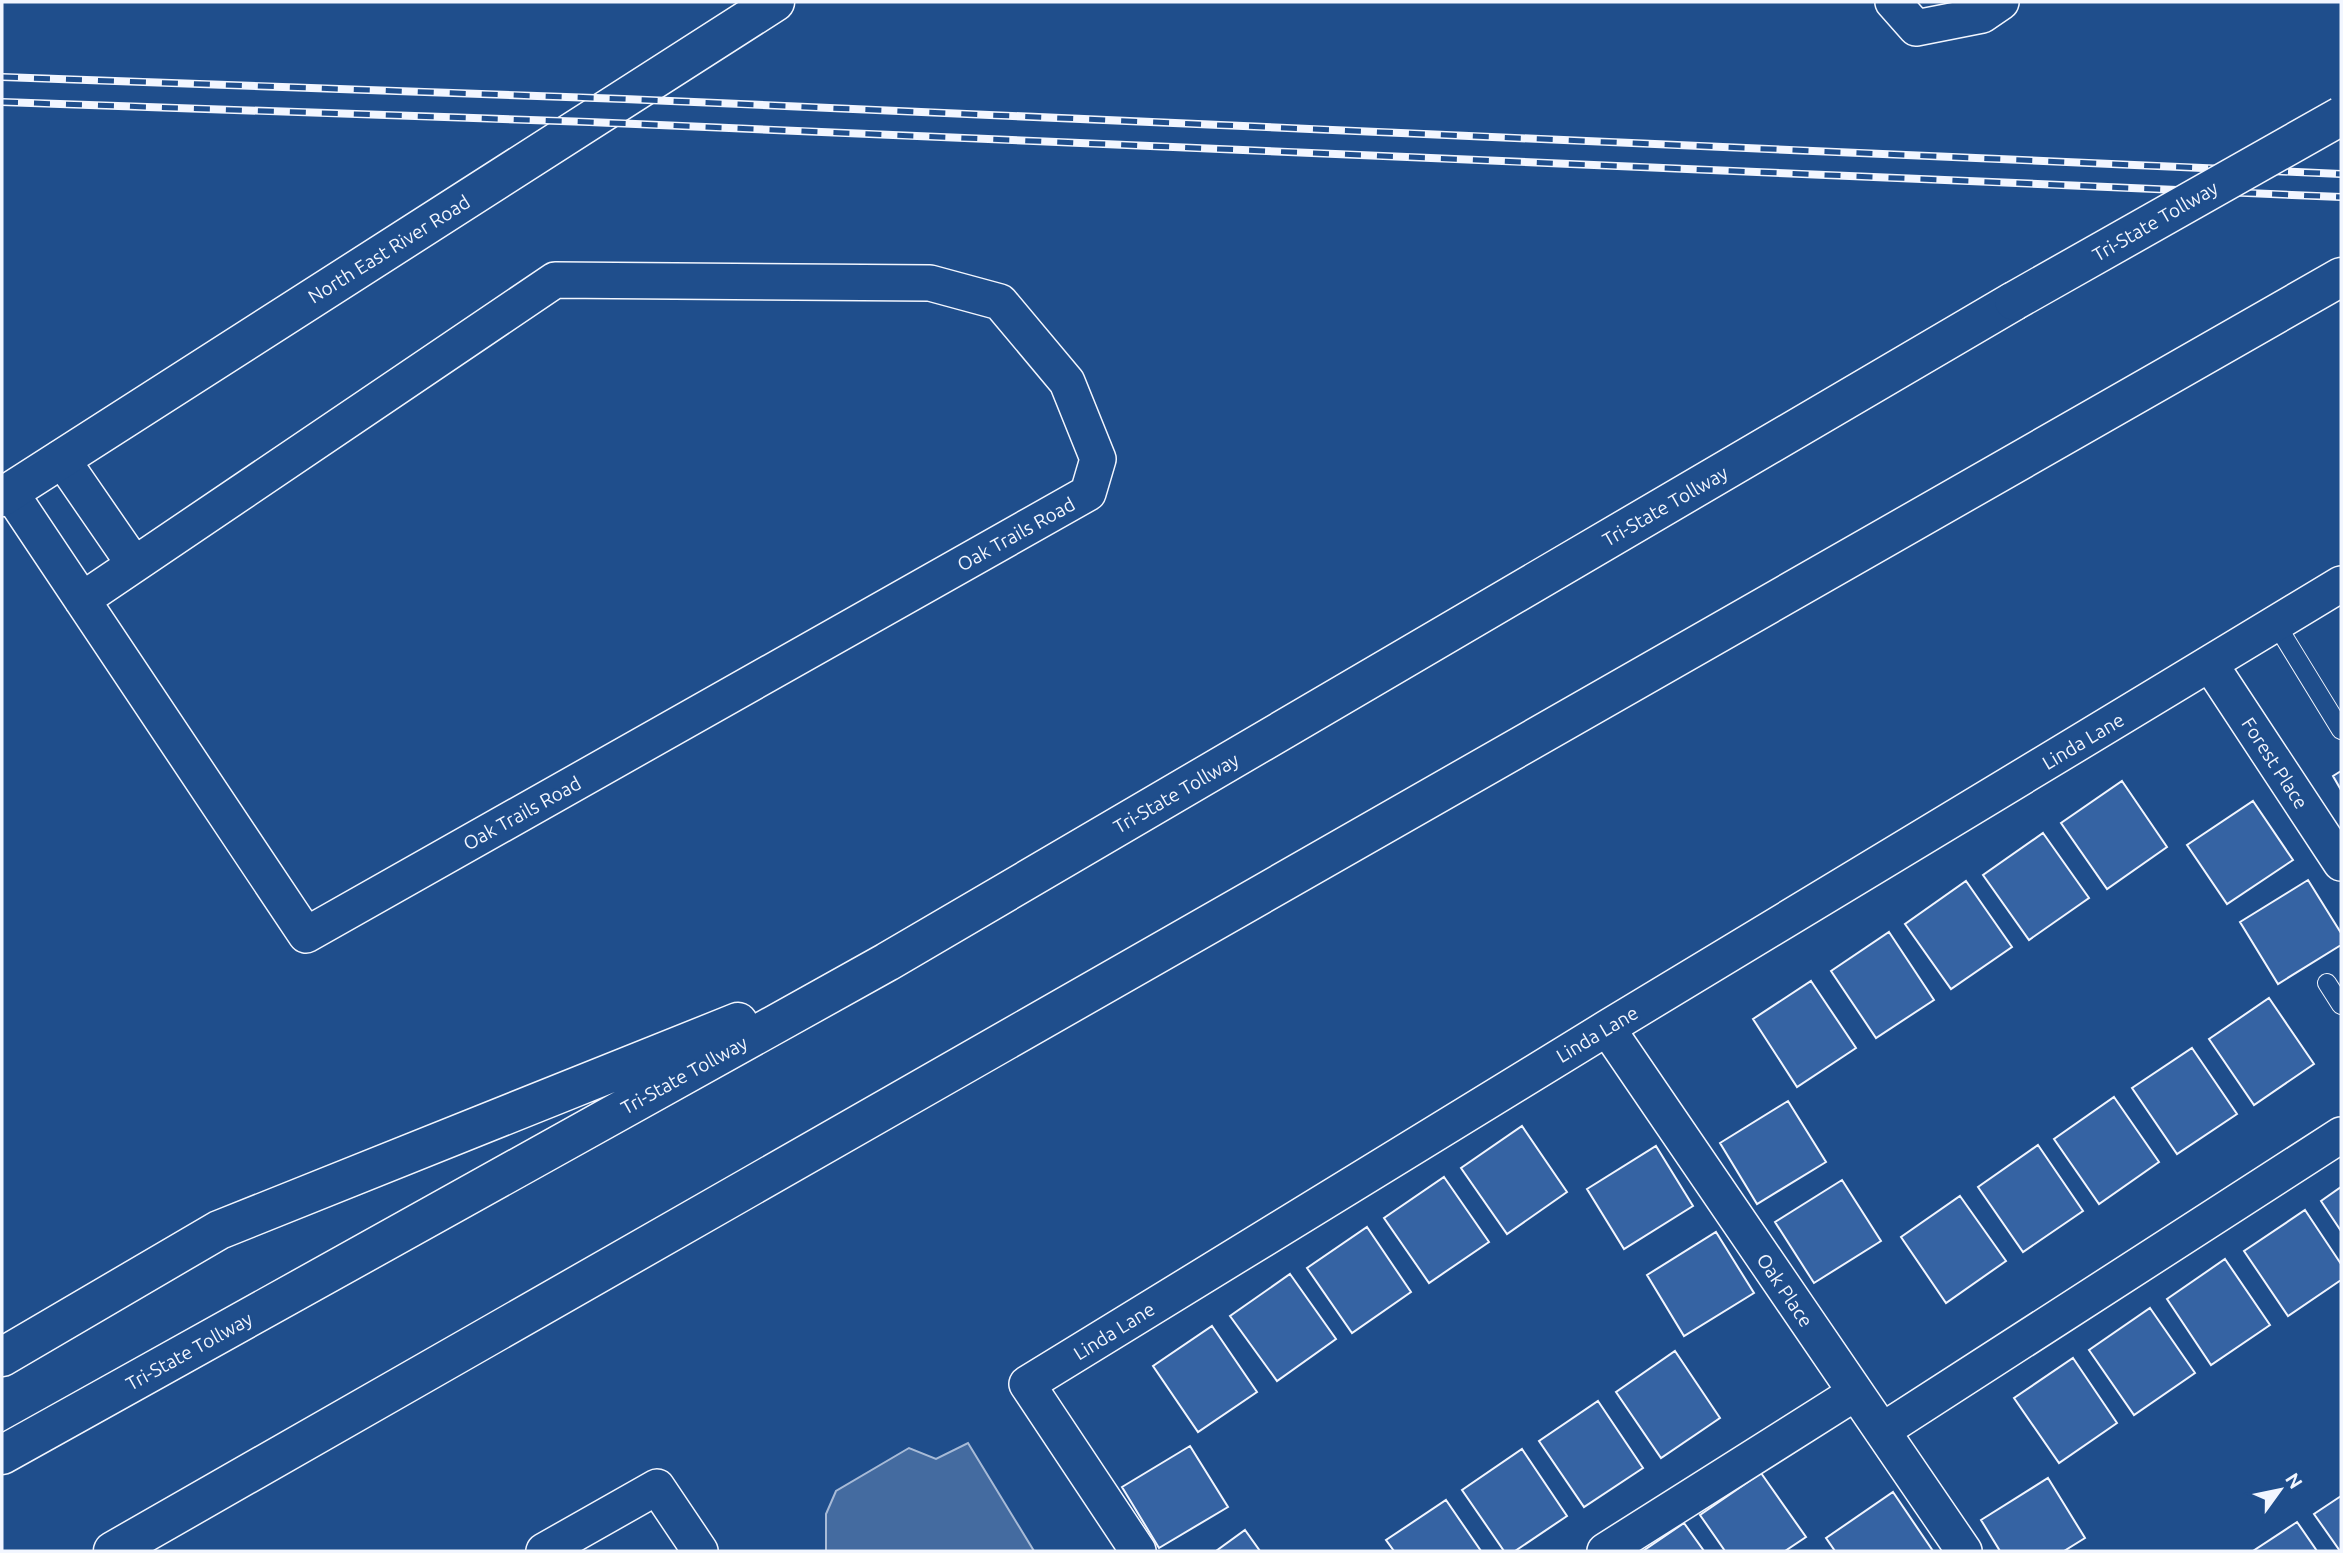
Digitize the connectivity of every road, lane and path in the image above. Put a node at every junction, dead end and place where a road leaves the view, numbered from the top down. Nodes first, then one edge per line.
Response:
1 (775, 2) edge
2 (1893, 2) edge
3 (2001, 2) edge
4 (2341, 116) edge
5 (2341, 277) edge
6 (61, 458) junction
7 (6, 494) edge
8 (134, 564) junction
9 (2341, 584) edge
10 (82, 600) junction
11 (2276, 624) junction
12 (2210, 664) junction
13 (2341, 730) edge
14 (2341, 863) edge
15 (887, 962) junction
16 (2327, 983) dead end
17 (2341, 1005) edge
18 (1607, 1028) junction
19 (2341, 1135) edge
20 (2, 1357) edge
21 (1855, 1393) junction
22 (1882, 1430) junction
23 (2, 1455) edge
24 (113, 1551) edge
25 (544, 1551) edge
26 (699, 1551) edge
27 (1138, 1551) edge
28 (1605, 1551) edge
29 (1964, 1551) edge

1 - 6 main road, North East River Road
2 - 3 street
4 - 15 main road, Tri-State Tollway, bridge
5 - 24 main road
6 - 7 main road, North East River Road
6 - 8 street
7 - 10 street, Oak Trails Road
8 - 10 street, Oak Trails Road
8 - 10 street, Oak Trails Road
9 - 11 street, Linda Lane
11 - 12 street, Linda Lane
11 - 13 lane
12 - 14 street, Forest Place
12 - 18 street, Linda Lane
15 - 20 main road
15 - 23 main road, Tri-State Tollway
16 - 17 lane
18 - 21 street, Oak Place
18 - 27 street, Linda Lane
19 - 22 street
21 - 22 street, Oak Place
21 - 28 street
22 - 29 street, Oak Place
25 - 26 street

